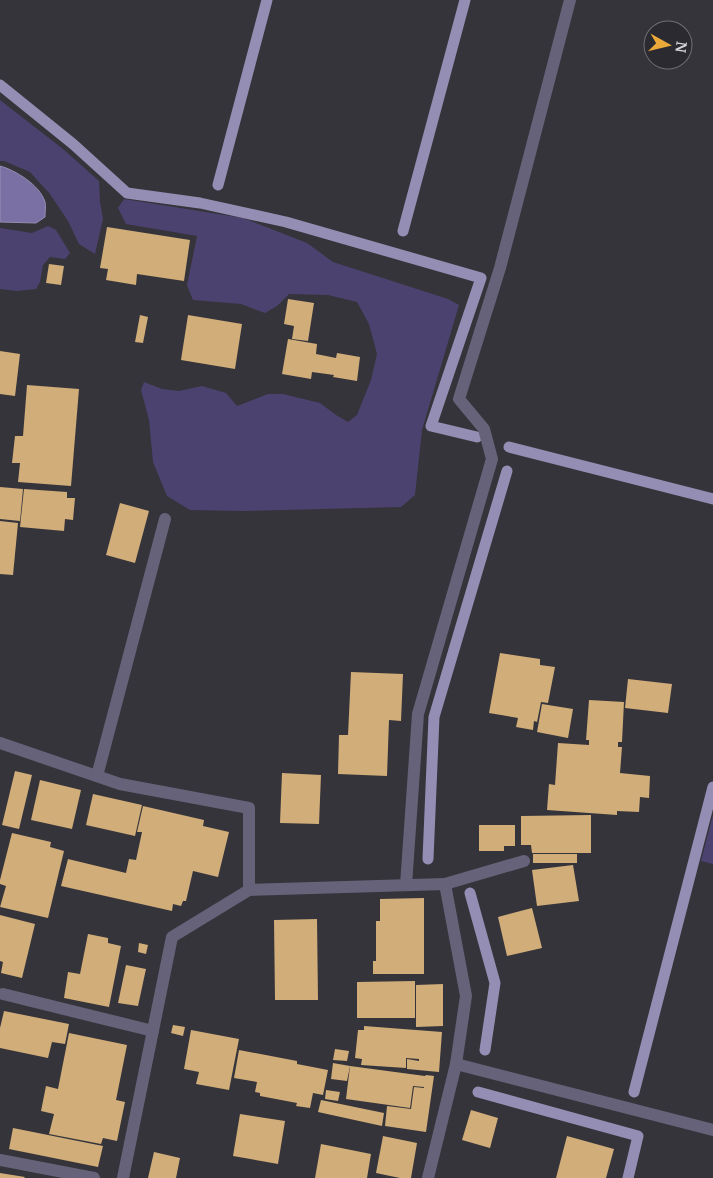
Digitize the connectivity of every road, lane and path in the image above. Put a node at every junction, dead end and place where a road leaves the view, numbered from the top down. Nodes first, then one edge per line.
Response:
1 (570, 0) edge
2 (165, 519) dead end
3 (0, 743) edge
4 (97, 776) junction
5 (524, 861) dead end
6 (446, 884) junction
7 (406, 885) junction
8 (249, 890) junction
9 (3, 994) dead end
10 (153, 1030) junction
11 (456, 1064) junction
12 (713, 1130) edge
13 (0, 1160) edge
14 (94, 1178) edge
15 (123, 1178) edge
16 (428, 1178) edge

1 - 7 street
2 - 4 street
3 - 4 street
4 - 8 street
5 - 6 street
6 - 7 street
6 - 11 street
7 - 8 street
8 - 10 street
9 - 10 street
10 - 15 street
11 - 12 street
11 - 16 street
13 - 14 street

